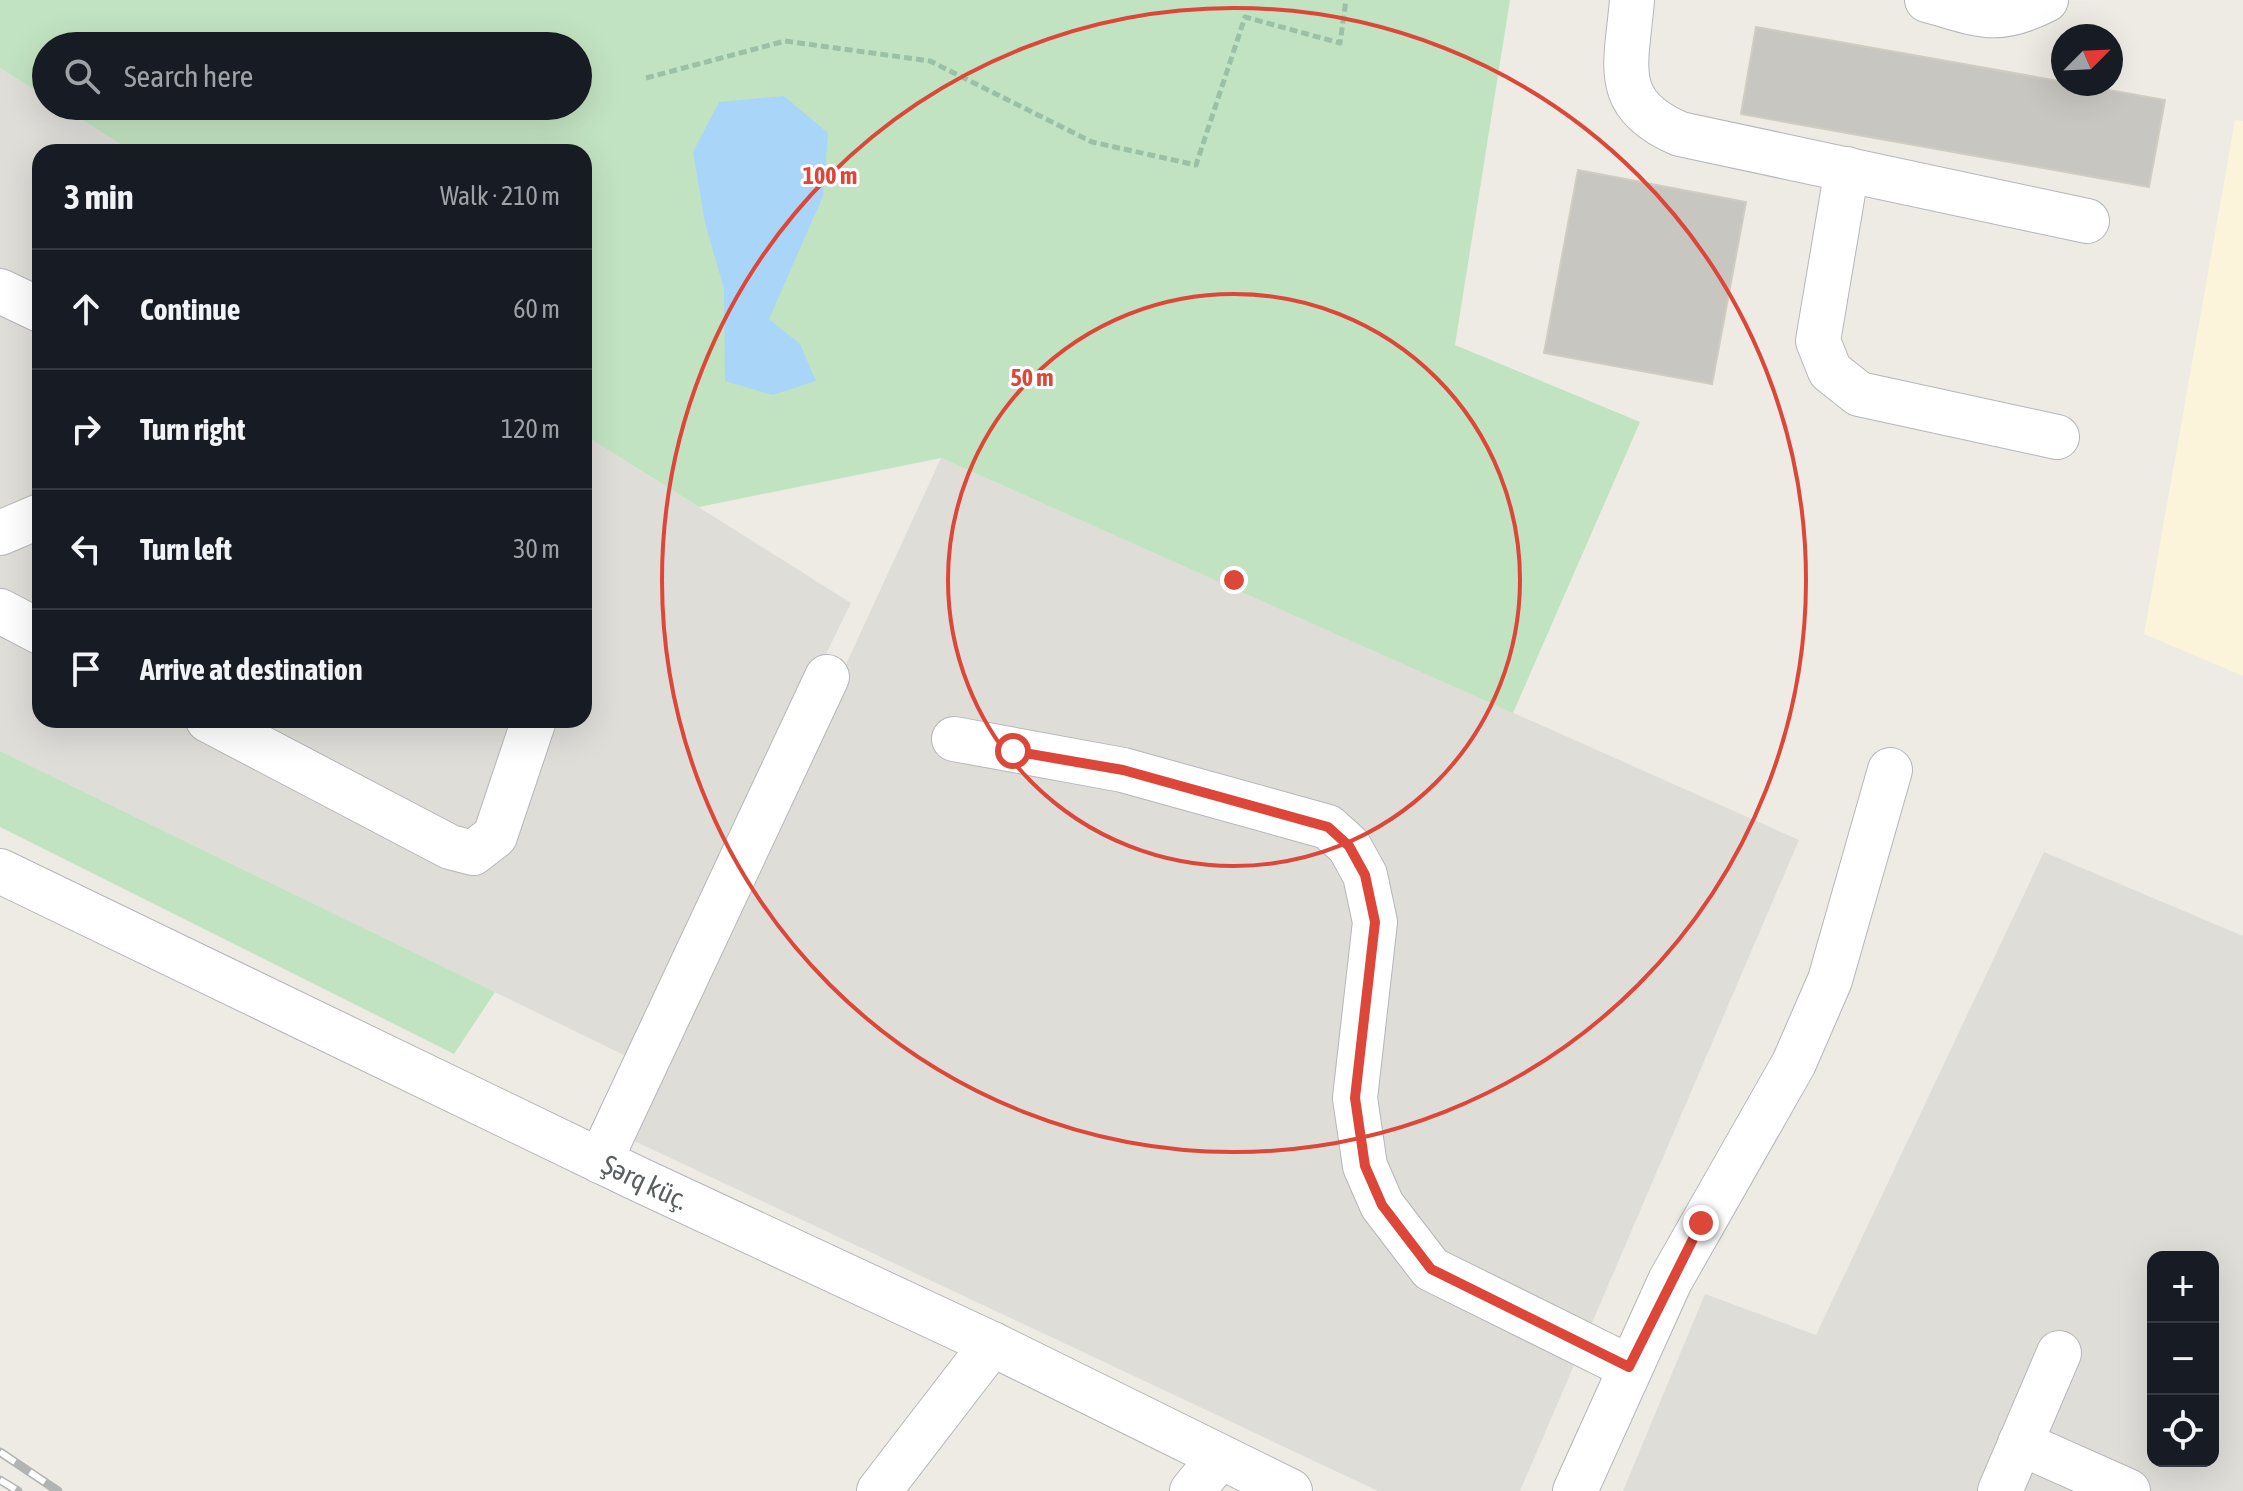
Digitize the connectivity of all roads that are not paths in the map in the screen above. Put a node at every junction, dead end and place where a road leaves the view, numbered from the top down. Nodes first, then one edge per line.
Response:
1 (1632, 0) edge
2 (1927, 0) edge
3 (2046, 0) edge
4 (1847, 169) junction
5 (2087, 221) dead end
6 (0, 291) edge
7 (32, 306) edge
8 (2057, 437) dead end
9 (32, 519) edge
10 (0, 533) edge
11 (0, 611) edge
12 (32, 628) edge
13 (827, 677) dead end
14 (223, 728) edge
15 (531, 728) edge
16 (954, 739) dead end
17 (1890, 770) dead end
18 (0, 871) edge
19 (600, 1161) junction
20 (992, 1344) junction
21 (2059, 1353) dead end
22 (1629, 1367) junction
23 (2020, 1443) junction
24 (1220, 1457) junction
25 (879, 1491) edge
26 (1192, 1491) edge
27 (1290, 1491) edge
28 (1575, 1491) edge
29 (2000, 1491) edge
30 (2128, 1491) edge

1 - 4 street
2 - 3 street
4 - 5 street
4 - 8 street
6 - 7 street
9 - 10 street
11 - 12 street
13 - 19 street
14 - 15 street
16 - 22 street
17 - 22 street
18 - 19 street, Şərq küç.
19 - 20 street, Şərq küç.
20 - 24 street, Şərq küç.
20 - 25 street
21 - 23 street
22 - 28 street
23 - 29 street
23 - 30 street
24 - 26 street
24 - 27 street, Şərq küç.

